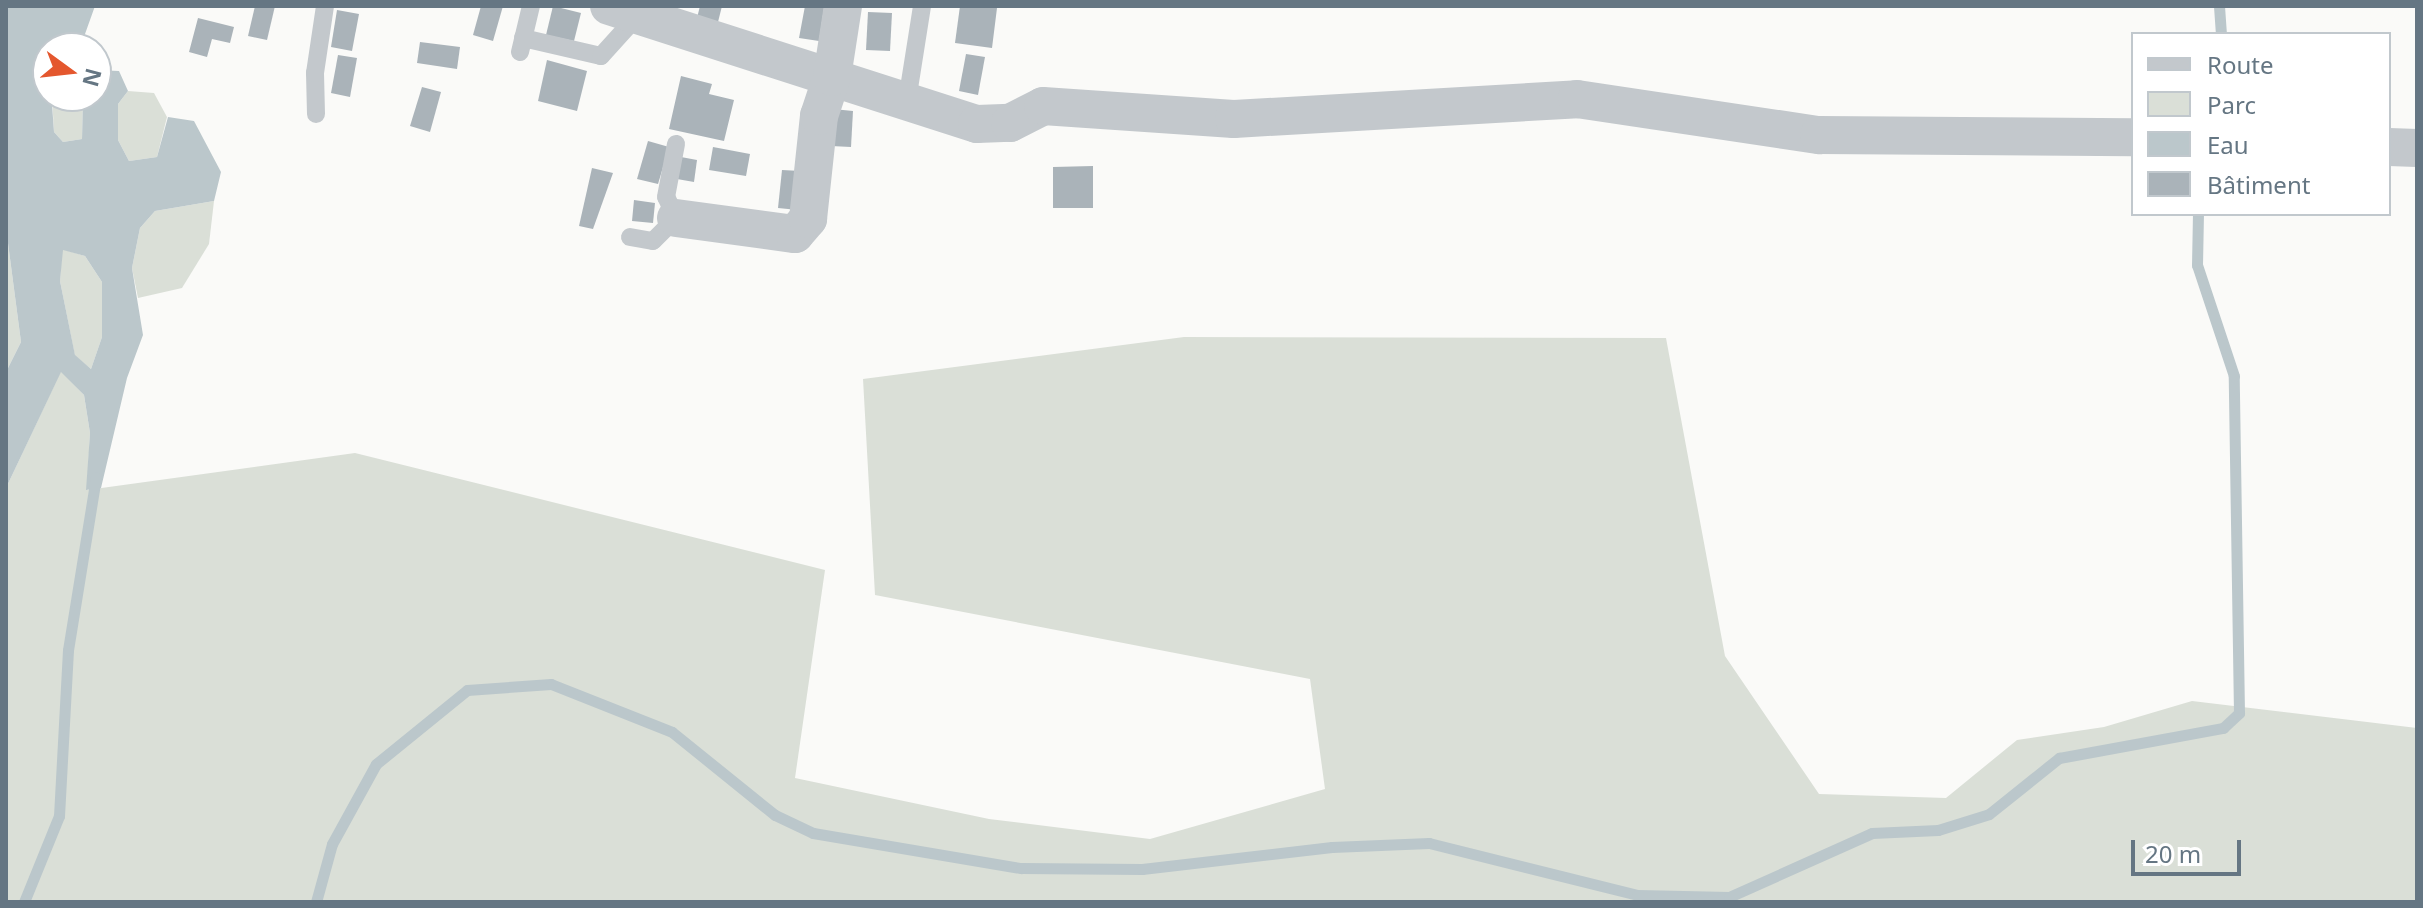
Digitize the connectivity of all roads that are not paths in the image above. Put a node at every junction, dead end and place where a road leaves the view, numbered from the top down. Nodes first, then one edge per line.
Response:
1 (325, 6) edge
2 (531, 6) edge
3 (843, 6) edge
4 (922, 6) edge
5 (624, 11) edge
6 (832, 77) junction
7 (907, 101) junction
8 (316, 114) dead end
9 (2131, 137) edge
10 (676, 144) dead end
11 (2391, 147) edge
12 (2417, 148) edge
13 (676, 218) junction
14 (630, 237) dead end

1 - 8 lane
2 - 5 lane
3 - 6 street
4 - 7 lane
5 - 6 street
6 - 7 street
6 - 13 street
7 - 9 street
10 - 13 lane
11 - 12 street
13 - 14 lane

